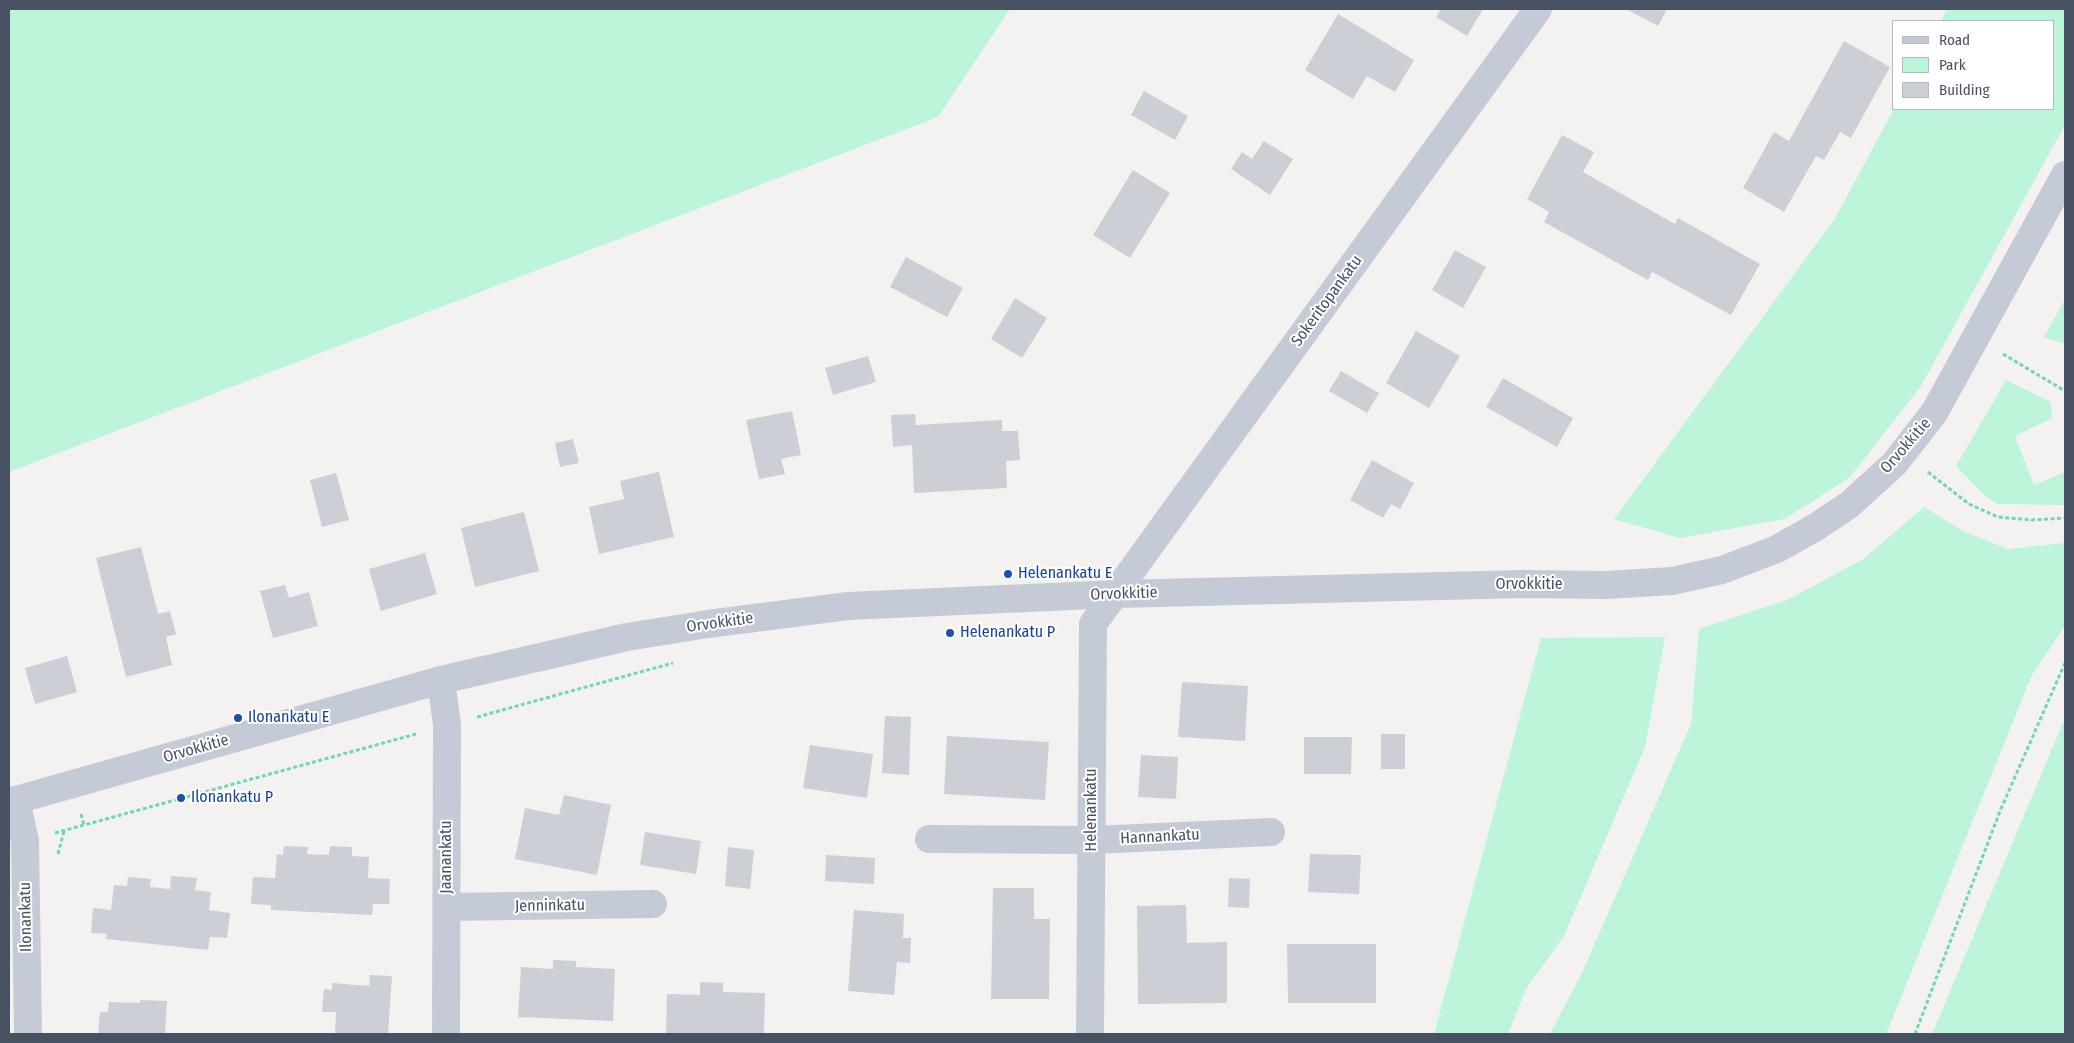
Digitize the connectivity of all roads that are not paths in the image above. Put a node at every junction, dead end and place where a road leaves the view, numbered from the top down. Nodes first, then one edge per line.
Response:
1 (1538, 9) edge
2 (2065, 175) edge
3 (1117, 594) junction
4 (441, 680) junction
5 (12, 801) edge
6 (1271, 832) dead end
7 (929, 839) dead end
8 (1092, 840) junction
9 (653, 904) dead end
10 (447, 907) junction
11 (28, 1034) edge
12 (446, 1034) edge
13 (1090, 1034) edge

1 - 3 street, Sokeritopankatu
2 - 3 street, Orvokkitie
3 - 4 street, Orvokkitie
3 - 8 street, Helenankatu
4 - 5 street, Orvokkitie
4 - 10 street, Jaanankatu
5 - 11 street, Ilonankatu
6 - 8 street, Hannankatu
7 - 8 street, Hannankatu
8 - 13 street, Helenankatu
9 - 10 street, Jenninkatu
10 - 12 street, Jaanankatu

